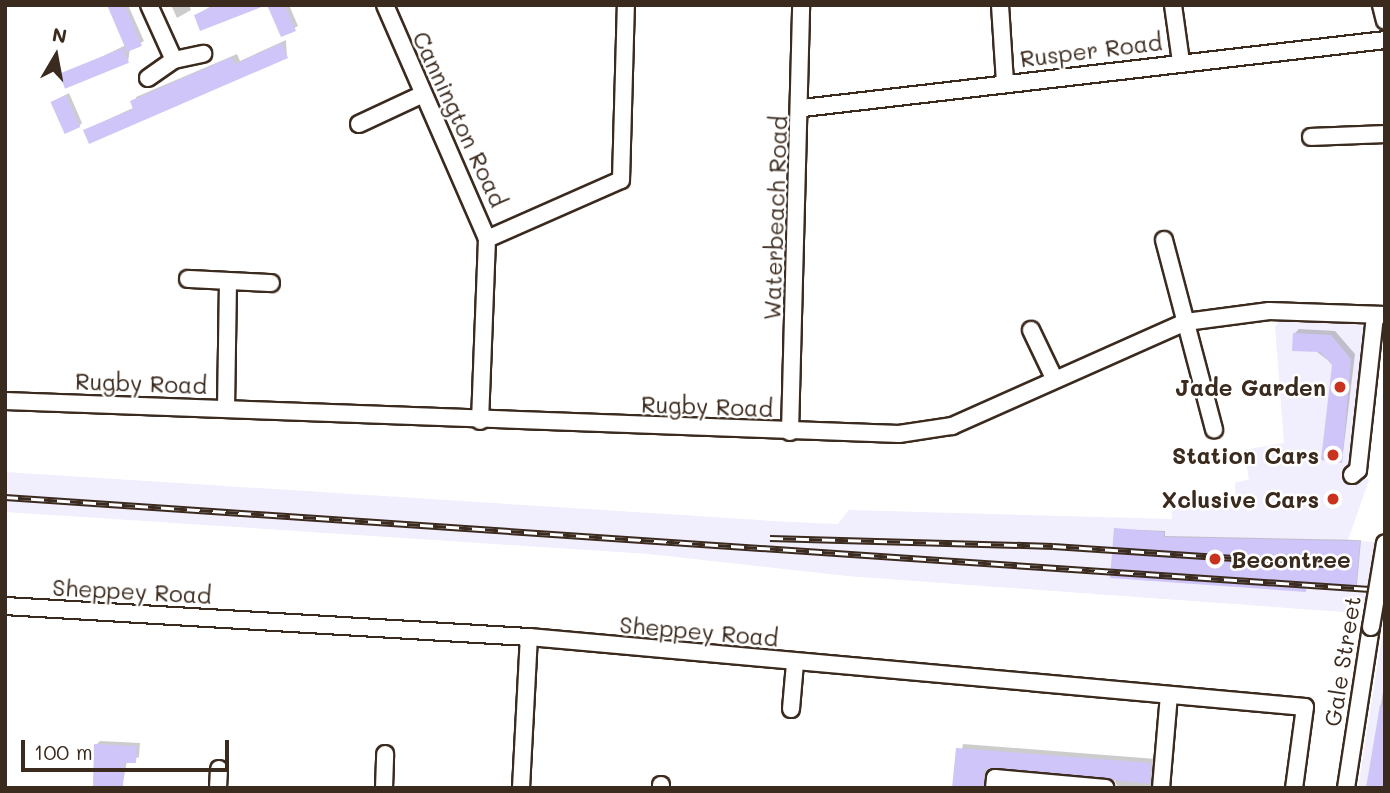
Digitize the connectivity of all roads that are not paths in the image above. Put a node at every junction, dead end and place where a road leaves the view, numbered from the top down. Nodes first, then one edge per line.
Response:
1 (149, 5) edge
2 (385, 5) edge
3 (626, 5) edge
4 (802, 5) edge
5 (1000, 5) edge
6 (1173, 5) edge
7 (1381, 5) edge
8 (1385, 22) edge
9 (1385, 40) edge
10 (203, 54) dead end
11 (174, 61) junction
12 (1181, 62) junction
13 (148, 78) dead end
14 (1005, 83) junction
15 (421, 96) junction
16 (803, 108) junction
17 (359, 124) dead end
18 (1385, 134) edge
19 (1311, 137) dead end
20 (487, 239) junction
21 (1164, 240) dead end
22 (188, 279) dead end
23 (228, 282) junction
24 (271, 282) dead end
25 (1380, 315) edge
26 (1186, 322) junction
27 (1031, 330) dead end
28 (1053, 376) junction
29 (5, 401) edge
30 (226, 409) junction
31 (480, 421) junction
32 (1214, 429) dead end
33 (790, 432) junction
34 (1352, 475) dead end
35 (1385, 543) edge
36 (5, 606) edge
37 (529, 637) junction
38 (795, 663) junction
39 (1169, 695) junction
40 (792, 709) dead end
41 (385, 754) dead end
42 (219, 768) dead end
43 (218, 788) edge
44 (384, 788) edge
45 (521, 788) edge
46 (994, 788) edge
47 (1107, 788) edge
48 (1161, 788) edge
49 (1294, 788) edge
50 (1346, 788) edge

1 - 11 street
2 - 15 street, Cannington Road
3 - 20 street
4 - 16 street, Waterbeach Road
5 - 14 street
6 - 12 street
7 - 8 street
9 - 12 street, Rusper Road
10 - 11 street
11 - 13 street
12 - 14 street, Rusper Road
14 - 16 street, Rusper Road
15 - 17 street
15 - 20 street, Cannington Road
16 - 33 street, Waterbeach Road
18 - 19 street
20 - 31 street, Cannington Road
21 - 26 street
22 - 23 street
23 - 24 street
23 - 30 street
25 - 26 street, Rugby Road
25 - 34 street
26 - 28 street, Rugby Road
26 - 32 street
27 - 28 street
28 - 33 street, Rugby Road
29 - 30 street, Rugby Road
30 - 31 street, Rugby Road
31 - 33 street, Rugby Road
35 - 50 street, Gale Street, bridge
36 - 37 street, Sheppey Road
37 - 38 street, Sheppey Road
37 - 45 street
38 - 39 street, Sheppey Road
38 - 40 street
39 - 48 street
39 - 49 street, Sheppey Road
41 - 44 street
42 - 43 street
46 - 47 street

